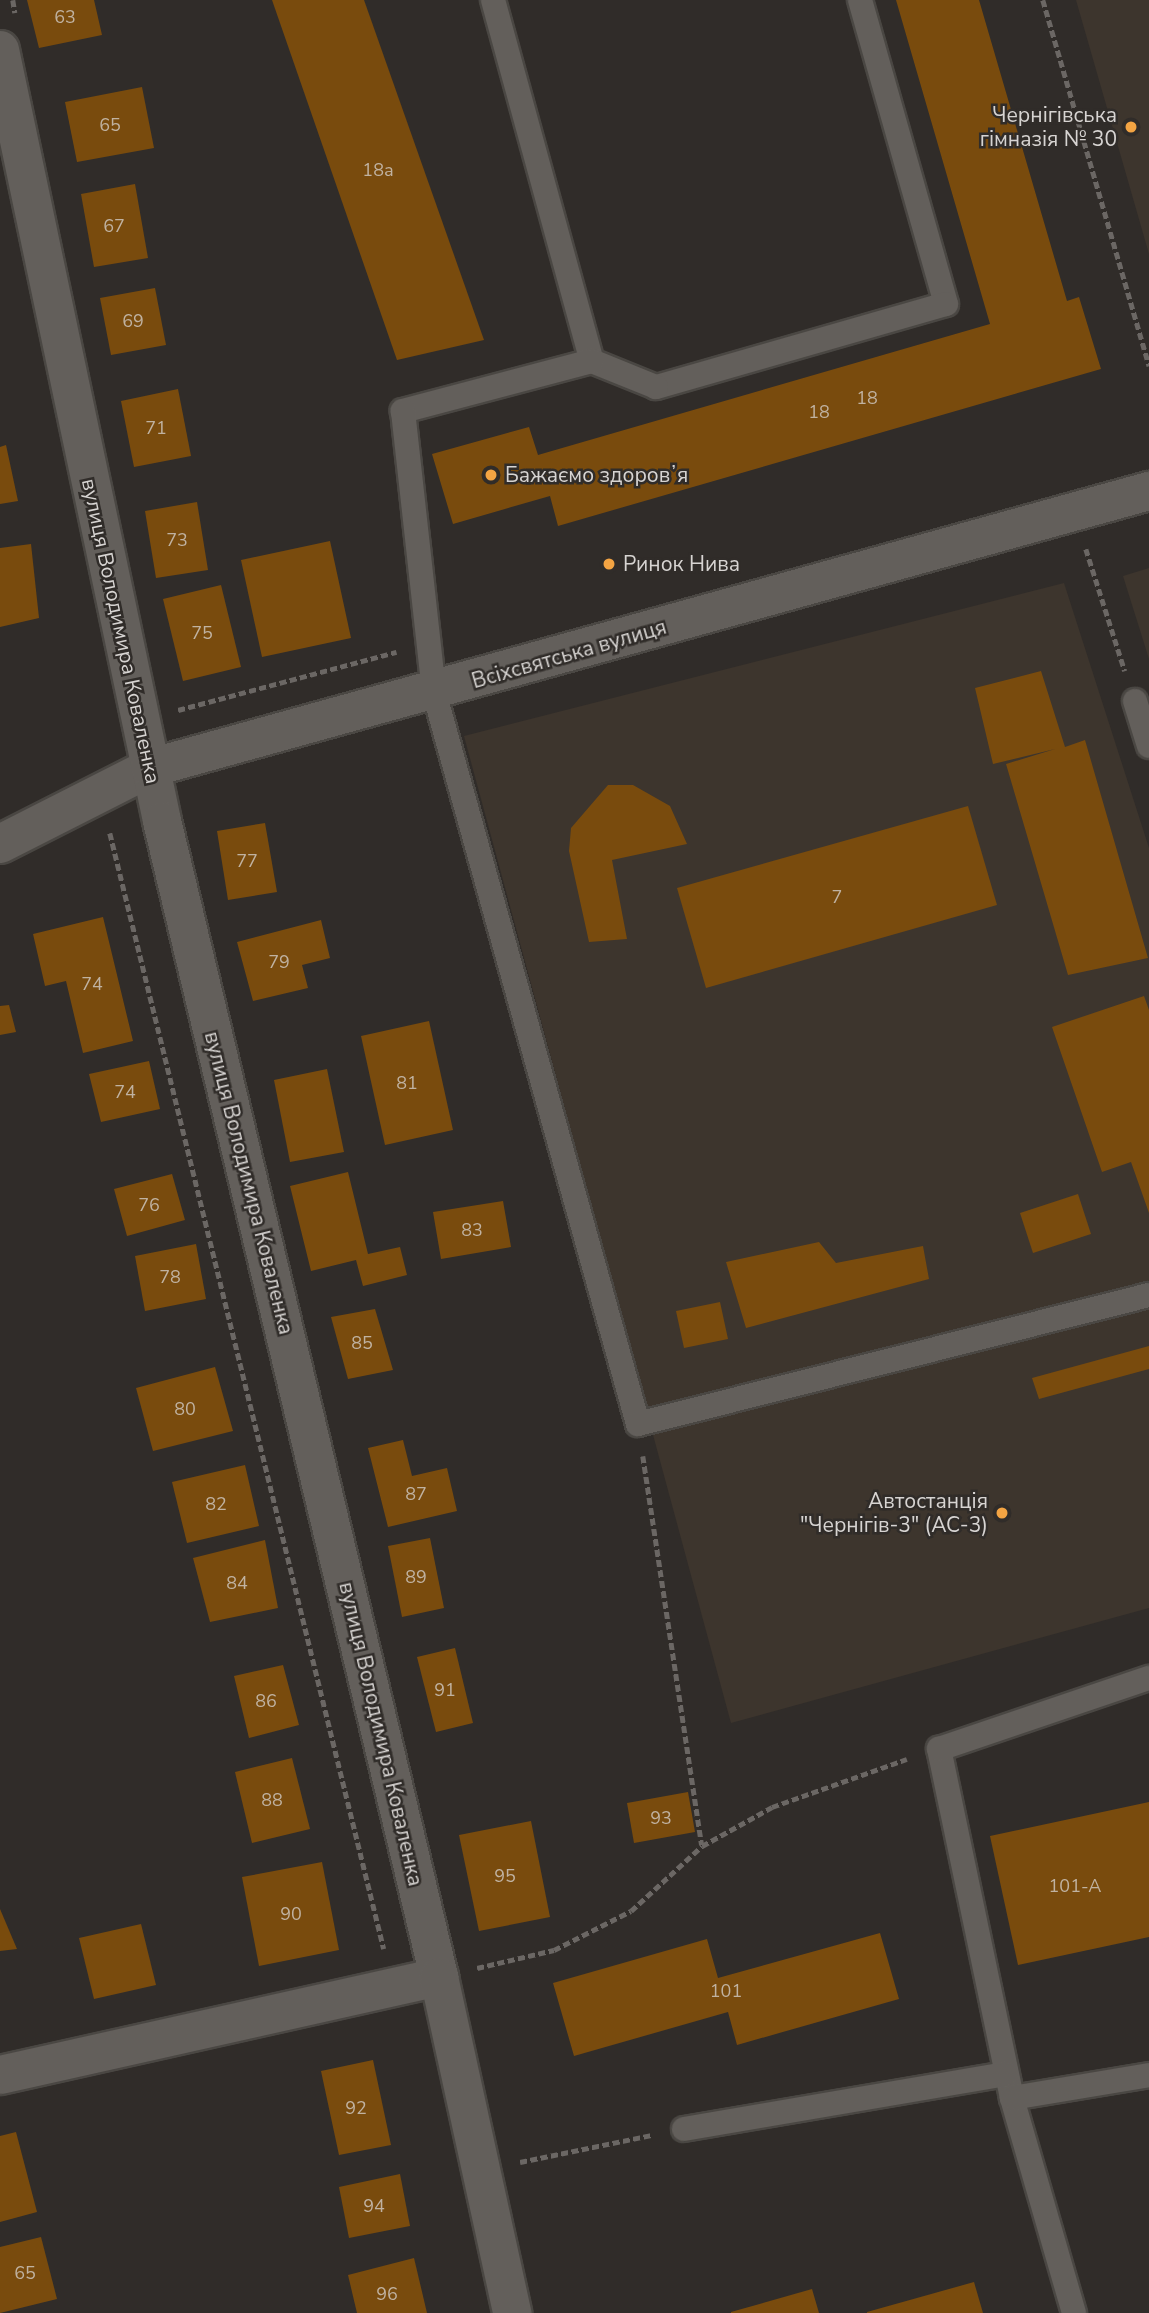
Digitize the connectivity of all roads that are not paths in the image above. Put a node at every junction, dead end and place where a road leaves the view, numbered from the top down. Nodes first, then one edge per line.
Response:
1 (493, 0) edge
2 (860, 0) edge
3 (0, 50) edge
4 (592, 361) junction
5 (1149, 491) edge
6 (434, 692) junction
7 (1135, 701) dead end
8 (1149, 746) edge
9 (149, 768) junction
10 (0, 845) edge
11 (1149, 1295) edge
12 (1149, 1678) edge
13 (439, 1977) junction
14 (1006, 2074) junction
15 (0, 2075) edge
16 (1149, 2075) edge
17 (1012, 2098) junction
18 (684, 2129) road end
19 (512, 2313) edge
20 (1074, 2313) edge

1 - 4 lane
2 - 4 lane
3 - 9 street, вулиця Володимира Коваленка
4 - 6 lane
5 - 6 street, Всіхсвятська вулиця
6 - 9 street, Всіхсвятська вулиця
6 - 11 lane
7 - 8 lane
9 - 10 street, Всіхсвятська вулиця
9 - 13 street, вулиця Володимира Коваленка
12 - 14 lane
13 - 15 street
13 - 19 street, вулиця Володимира Коваленка
14 - 17 lane
14 - 18 lane
16 - 17 lane
17 - 20 lane

